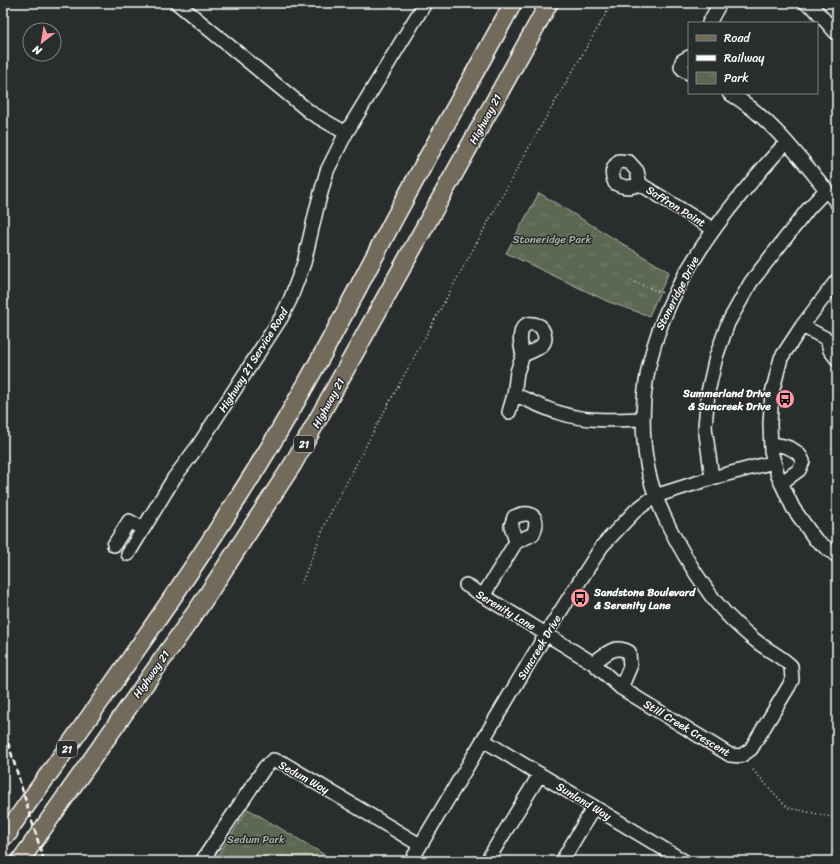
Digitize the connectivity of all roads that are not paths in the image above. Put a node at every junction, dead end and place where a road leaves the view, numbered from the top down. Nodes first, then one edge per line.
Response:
1 (177, 3) edge
2 (425, 3) edge
3 (513, 3) edge
4 (549, 3) edge
5 (720, 3) edge
6 (806, 3) edge
7 (710, 22) edge
8 (837, 34) edge
9 (688, 58) edge
10 (688, 72) edge
11 (730, 94) edge
12 (346, 133) junction
13 (786, 143) junction
14 (640, 184) dead end
15 (826, 190) junction
16 (837, 203) edge
17 (713, 229) junction
18 (837, 280) edge
19 (802, 326) junction
20 (832, 337) edge
21 (524, 355) dead end
22 (837, 359) edge
23 (514, 395) junction
24 (509, 412) dead end
25 (643, 420) junction
26 (770, 444) junction
27 (774, 462) junction
28 (712, 478) junction
29 (781, 483) junction
30 (655, 496) junction
31 (143, 529) junction
32 (516, 542) dead end
33 (114, 545) dead end
34 (128, 554) dead end
35 (837, 556) edge
36 (466, 585) dead end
37 (483, 596) junction
38 (546, 634) junction
39 (593, 663) junction
40 (621, 688) junction
41 (483, 740) junction
42 (540, 774) junction
43 (594, 807) junction
44 (5, 835) edge
45 (420, 845) junction
46 (20, 861) edge
47 (202, 861) edge
48 (411, 861) edge
49 (487, 861) edge
50 (562, 861) edge
51 (684, 861) edge

1 - 12 street
2 - 12 street, Highway 21 Service Road
3 - 44 main road, 21
4 - 46 main road, Highway 21 / 21
5 - 7 street
6 - 8 street
9 - 10 street
11 - 13 street
12 - 31 street, Highway 21 Service Road
13 - 15 street
13 - 17 street, Stoneridge Drive
14 - 17 street, Saffron Point
15 - 16 street
15 - 28 street
17 - 25 street, Stoneridge Drive
18 - 19 street
19 - 20 street
19 - 26 street
20 - 22 street
21 - 23 street
23 - 24 street
23 - 25 street
25 - 30 street, Stoneridge Drive
26 - 27 street
26 - 29 street
27 - 28 street, Suncreek Drive
27 - 29 street
28 - 30 street, Suncreek Drive
29 - 35 street
30 - 38 street, Suncreek Drive
30 - 40 street, Still Creek Crescent
31 - 33 street
31 - 34 street, Highway 21 Service Road
32 - 37 street
36 - 37 street, Serenity Lane
37 - 38 street, Serenity Lane
38 - 39 street, Still Creek Crescent
38 - 41 street, Suncreek Drive
39 - 40 street, Still Creek Crescent
39 - 40 street
41 - 42 street, Sunland Way
41 - 45 street, Suncreek Drive
42 - 43 street, Sunland Way
42 - 49 street
43 - 50 street
43 - 51 street, Sunland Way
45 - 47 street, Sedum Way
45 - 48 street, Suncreek Drive

